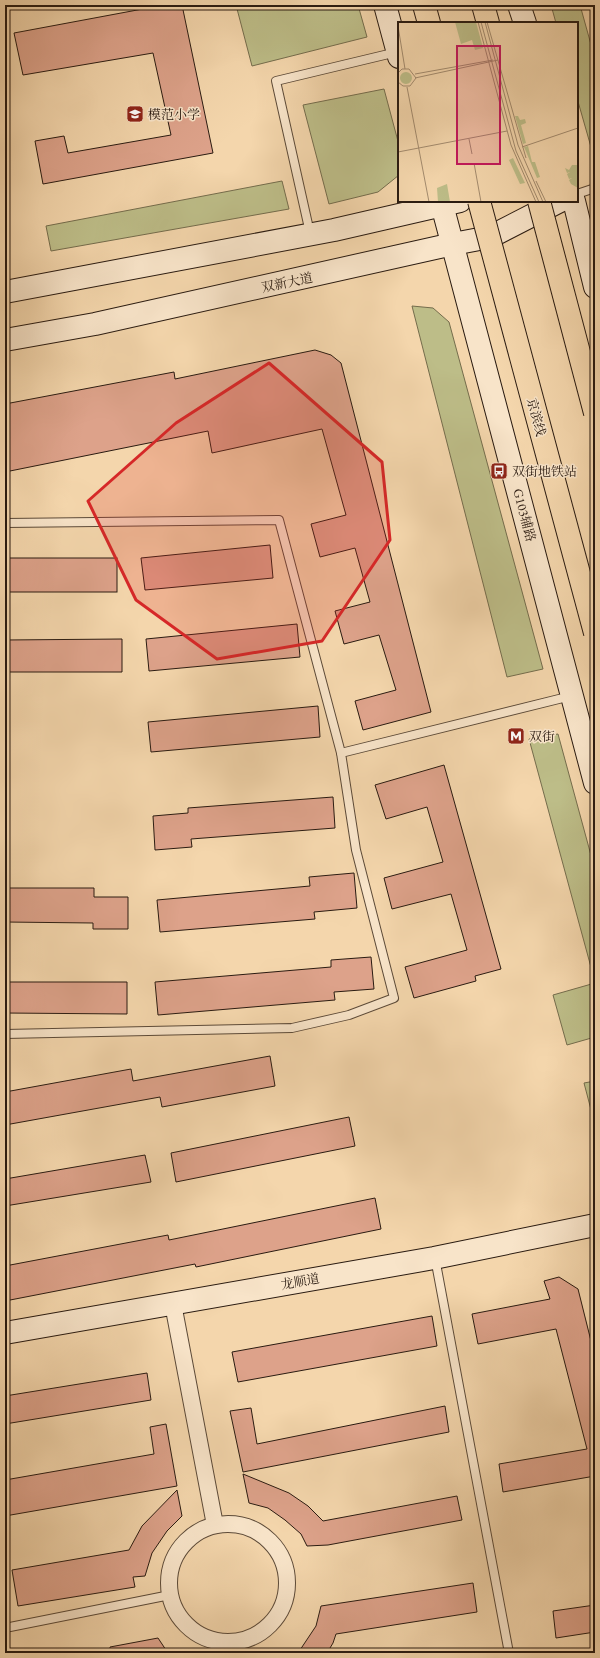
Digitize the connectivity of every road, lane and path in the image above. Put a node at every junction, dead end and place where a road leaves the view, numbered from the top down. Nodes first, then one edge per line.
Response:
1 (385, 5) edge
2 (424, 5) edge
3 (483, 5) edge
4 (520, 5) edge
5 (429, 22) edge
6 (488, 22) edge
7 (524, 22) edge
8 (398, 54) edge
9 (595, 188) edge
10 (578, 194) edge
11 (448, 202) edge
12 (479, 202) edge
13 (539, 202) edge
14 (558, 202) edge
15 (574, 202) edge
16 (310, 235) junction
17 (453, 244) junction
18 (595, 287) edge
19 (5, 292) edge
20 (5, 340) edge
21 (595, 413) edge
22 (5, 523) edge
23 (595, 633) edge
24 (572, 696) junction
25 (341, 753) junction
26 (595, 783) edge
27 (5, 1034) edge
28 (595, 1225) edge
29 (434, 1258) junction
30 (173, 1304) junction
31 (5, 1333) edge
32 (216, 1525) junction
33 (170, 1595) junction
34 (5, 1628) edge
35 (237, 1647) edge
36 (509, 1653) edge

1 - 8 street
2 - 5 highway
3 - 6 highway
4 - 7 street
8 - 16 lane
9 - 10 lane
11 - 16 street
11 - 17 street, G103辅路
12 - 23 highway, 京滨线, bridge
13 - 21 highway, bridge
14 - 17 street, 双新大道
15 - 18 street
16 - 19 street
17 - 20 street, 双新大道
17 - 24 street, G103辅路
22 - 25 lane
24 - 25 lane
24 - 26 street, G103辅路
25 - 27 lane
28 - 29 street, 龙顺道
29 - 30 street, 龙顺道
29 - 36 lane
30 - 31 street, 龙顺道
30 - 32 street
32 - 33 street
32 - 35 street
33 - 34 lane
33 - 35 street

